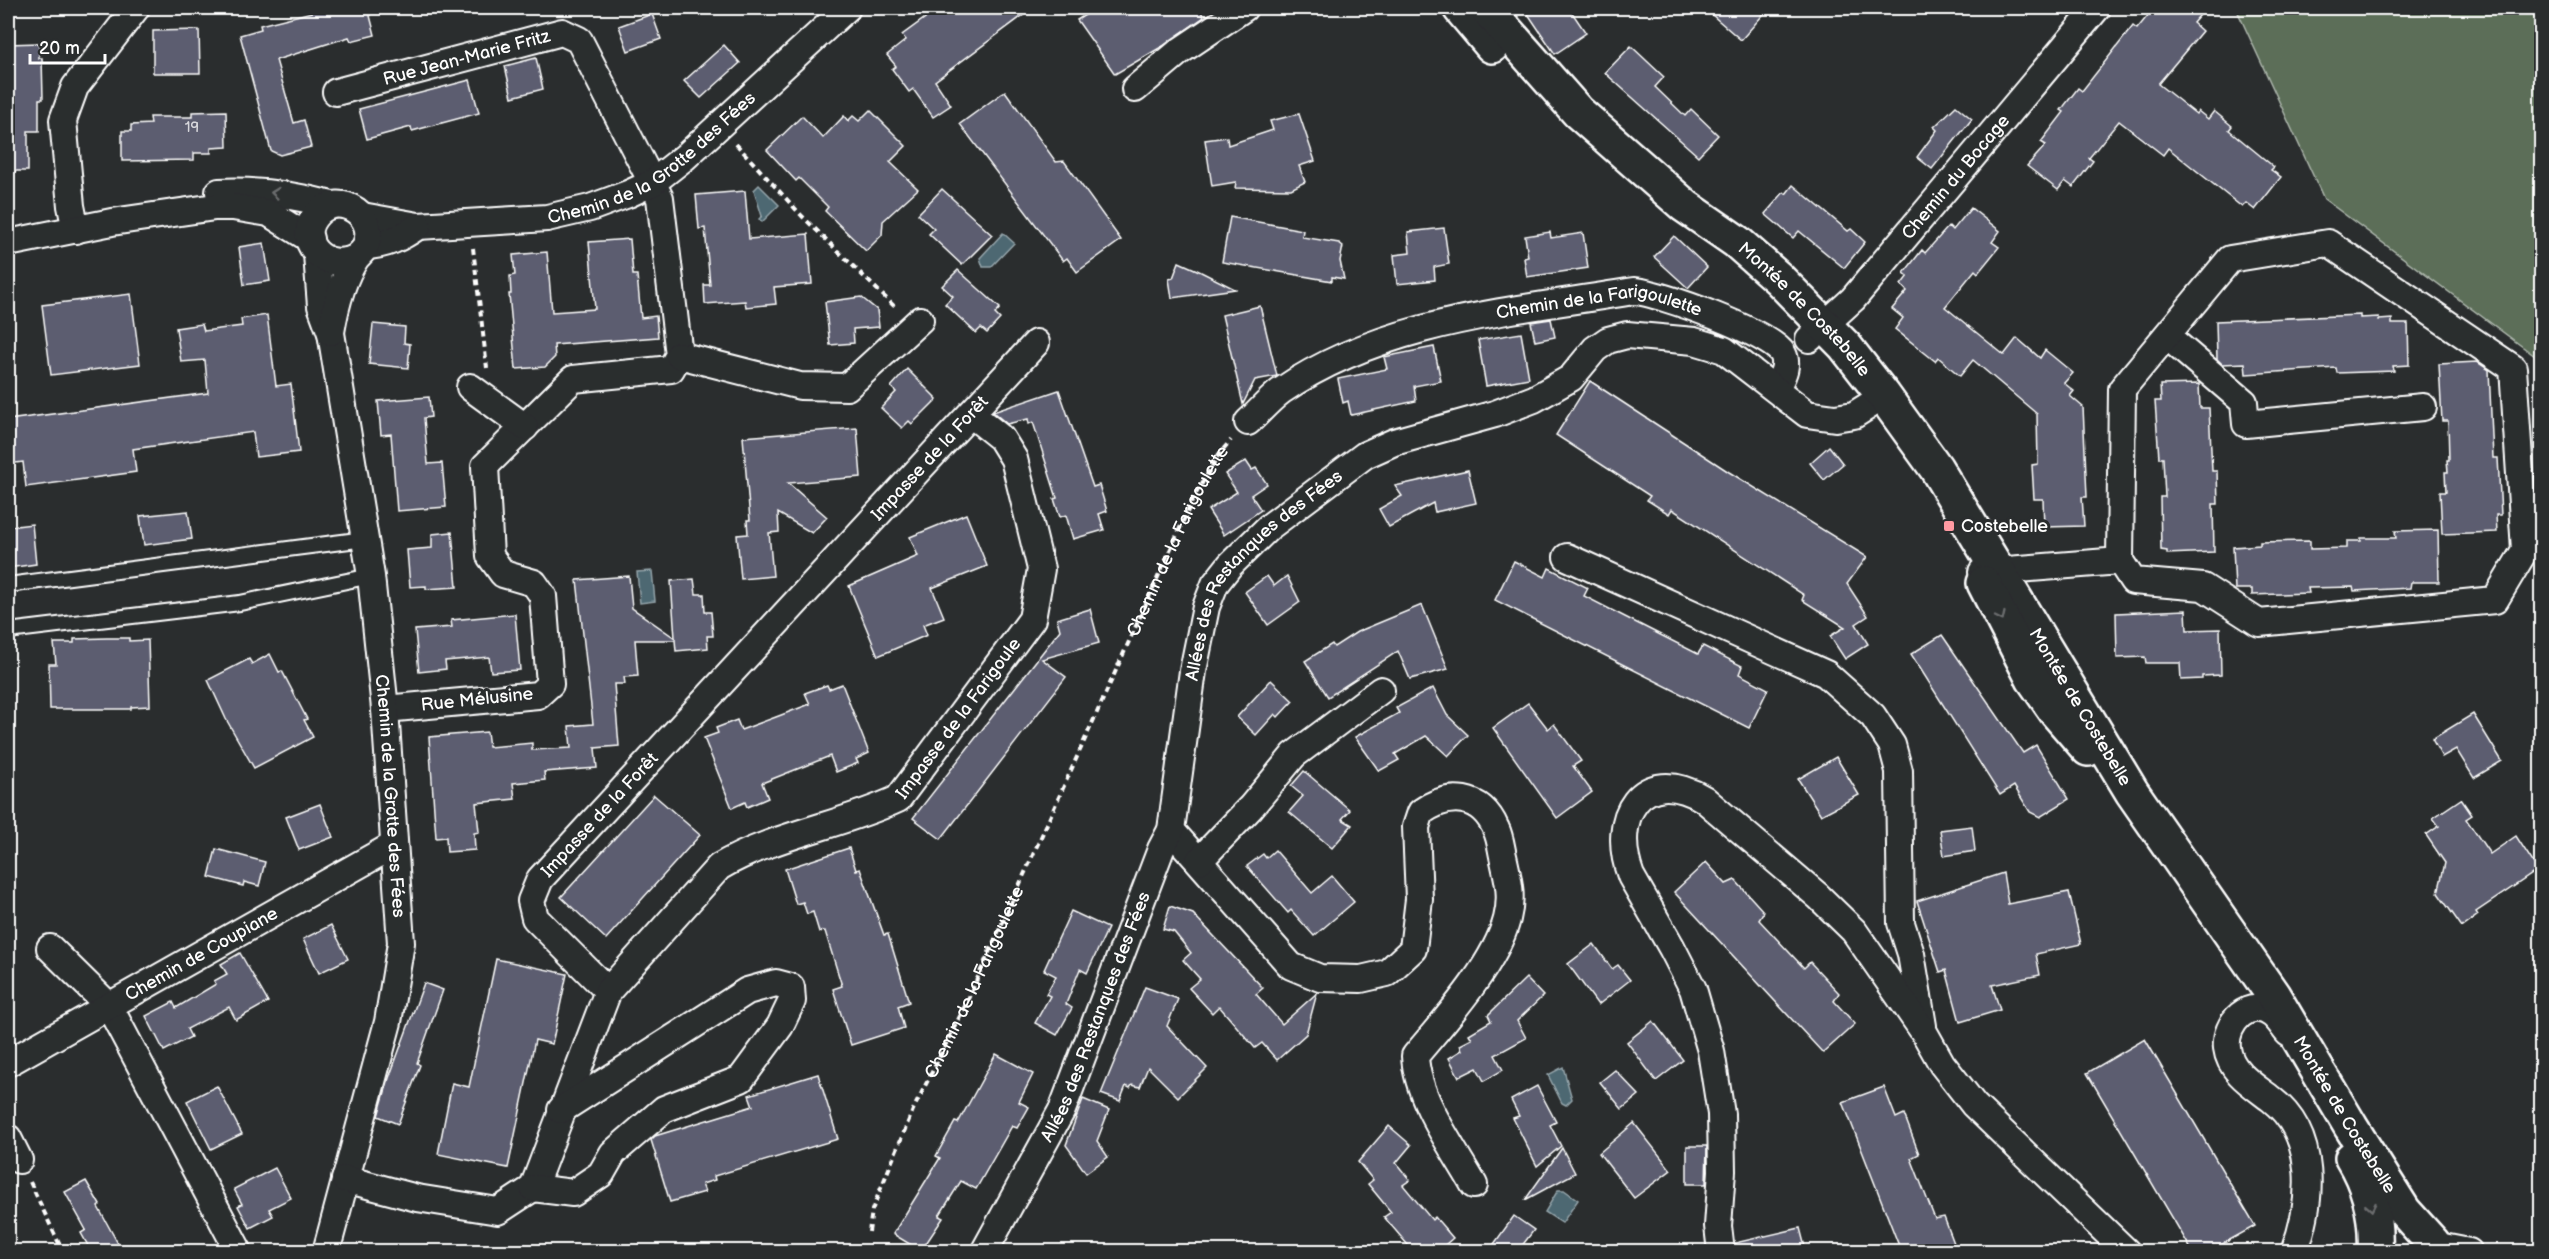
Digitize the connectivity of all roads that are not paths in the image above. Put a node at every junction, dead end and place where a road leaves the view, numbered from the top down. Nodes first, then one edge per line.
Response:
1 (136, 8) edge
2 (848, 8) edge
3 (1244, 8) edge
4 (1460, 8) edge
5 (1486, 8) edge
6 (2097, 8) edge
7 (1135, 89) dead end
8 (336, 92) dead end
9 (1578, 112) junction
10 (652, 183) junction
11 (332, 205) junction
12 (362, 216) junction
13 (112, 222) junction
14 (418, 226) junction
15 (76, 230) junction
16 (8, 243) edge
17 (314, 247) junction
18 (361, 252) junction
19 (916, 323) road end
20 (1817, 332) junction
21 (331, 333) junction
22 (2167, 336) junction
23 (1036, 343) dead end
24 (679, 355) junction
25 (1776, 389) junction
26 (481, 395) road end
27 (1875, 402) junction
28 (2423, 407) dead end
29 (971, 414) junction
30 (1248, 422) road end
31 (525, 427) junction
32 (365, 539) junction
33 (1567, 557) dead end
34 (2120, 561) junction
35 (1988, 572) junction
36 (371, 576) junction
37 (8, 585) edge
38 (8, 631) edge
39 (1381, 690) dead end
40 (385, 709) junction
41 (1171, 830) junction
42 (394, 845) junction
43 (1199, 861) junction
44 (50, 948) dead end
45 (608, 992) junction
46 (109, 1006) junction
47 (2256, 1008) junction
48 (1924, 1032) junction
49 (8, 1063) edge
50 (2322, 1079) junction
51 (561, 1110) junction
52 (345, 1179) junction
53 (1474, 1185) dead end
54 (533, 1188) junction
55 (1718, 1226) junction
56 (2446, 1248) edge
57 (239, 1251) edge
58 (326, 1251) edge
59 (984, 1251) edge
60 (1704, 1251) edge
61 (1721, 1251) edge
62 (2127, 1251) edge
63 (2294, 1251) edge
64 (2375, 1251) edge
65 (2386, 1251) edge

1 - 15 street
2 - 10 street, Chemin de la Grotte des Fées
3 - 7 street
4 - 9 main road, Montée de Costebelle
5 - 9 main road, Montée de Costebelle
6 - 20 street, Chemin du Bocage
8 - 10 street, Rue Jean-Marie Fritz
9 - 20 main road, Montée de Costebelle
10 - 14 street, Chemin de la Grotte des Fées
10 - 24 street
11 - 12 street, Chemin de la Grotte des Fées
11 -> 13 street
11 - 17 street, Chemin de la Grotte des Fées
12 - 14 street, Chemin de la Grotte des Fées
12 - 18 street
13 - 15 street
13 - 17 street
14 - 18 street, Chemin de la Grotte des Fées
15 - 16 street
17 - 18 street, Chemin de la Grotte des Fées
17 - 21 street, Chemin de la Grotte des Fées
18 - 21 street, Chemin de la Grotte des Fées
19 - 24 street
20 - 27 main road, Montée de Costebelle
21 - 32 street, Chemin de la Grotte des Fées
22 - 28 street
22 - 34 street
22 - 34 street
23 - 29 street, Impasse de la Forêt
24 - 31 street, Rue Mélusine
25 - 27 street, Allées des Restanques des Fées
25 - 30 street, Chemin de la Farigoulette
25 - 41 street, Allées des Restanques des Fées
26 - 31 street
27 - 35 main road, Montée de Costebelle
29 - 45 street, Impasse de la Forêt
29 - 45 street, Impasse de la Farigoule
31 - 40 street, Rue Mélusine
32 - 36 street, Chemin de la Grotte des Fées
32 - 37 lane
33 - 48 street
34 - 35 street
35 -> 47 main road, Montée de Costebelle
35 - 50 main road, Montée de Costebelle
36 - 38 lane
36 - 40 street, Chemin de la Grotte des Fées
39 - 43 street
40 - 42 street, Chemin de la Grotte des Fées
41 - 43 street
41 - 59 street, Allées des Restanques des Fées
42 - 46 street, Chemin de Coupiane
42 - 52 street, Chemin de la Grotte des Fées
43 - 53 street
44 - 46 street
45 - 51 street
46 - 49 street, Chemin de Coupiane
46 - 57 street
47 - 50 street
47 - 63 street
47 -> 64 main road, Montée de Costebelle
48 - 55 street
48 - 62 street
50 - 56 main road, Montée de Costebelle
51 - 54 street
51 - 54 street
52 - 54 street
52 - 58 street, Chemin de la Grotte des Fées
55 - 60 street
55 - 61 street
56 - 65 main road

